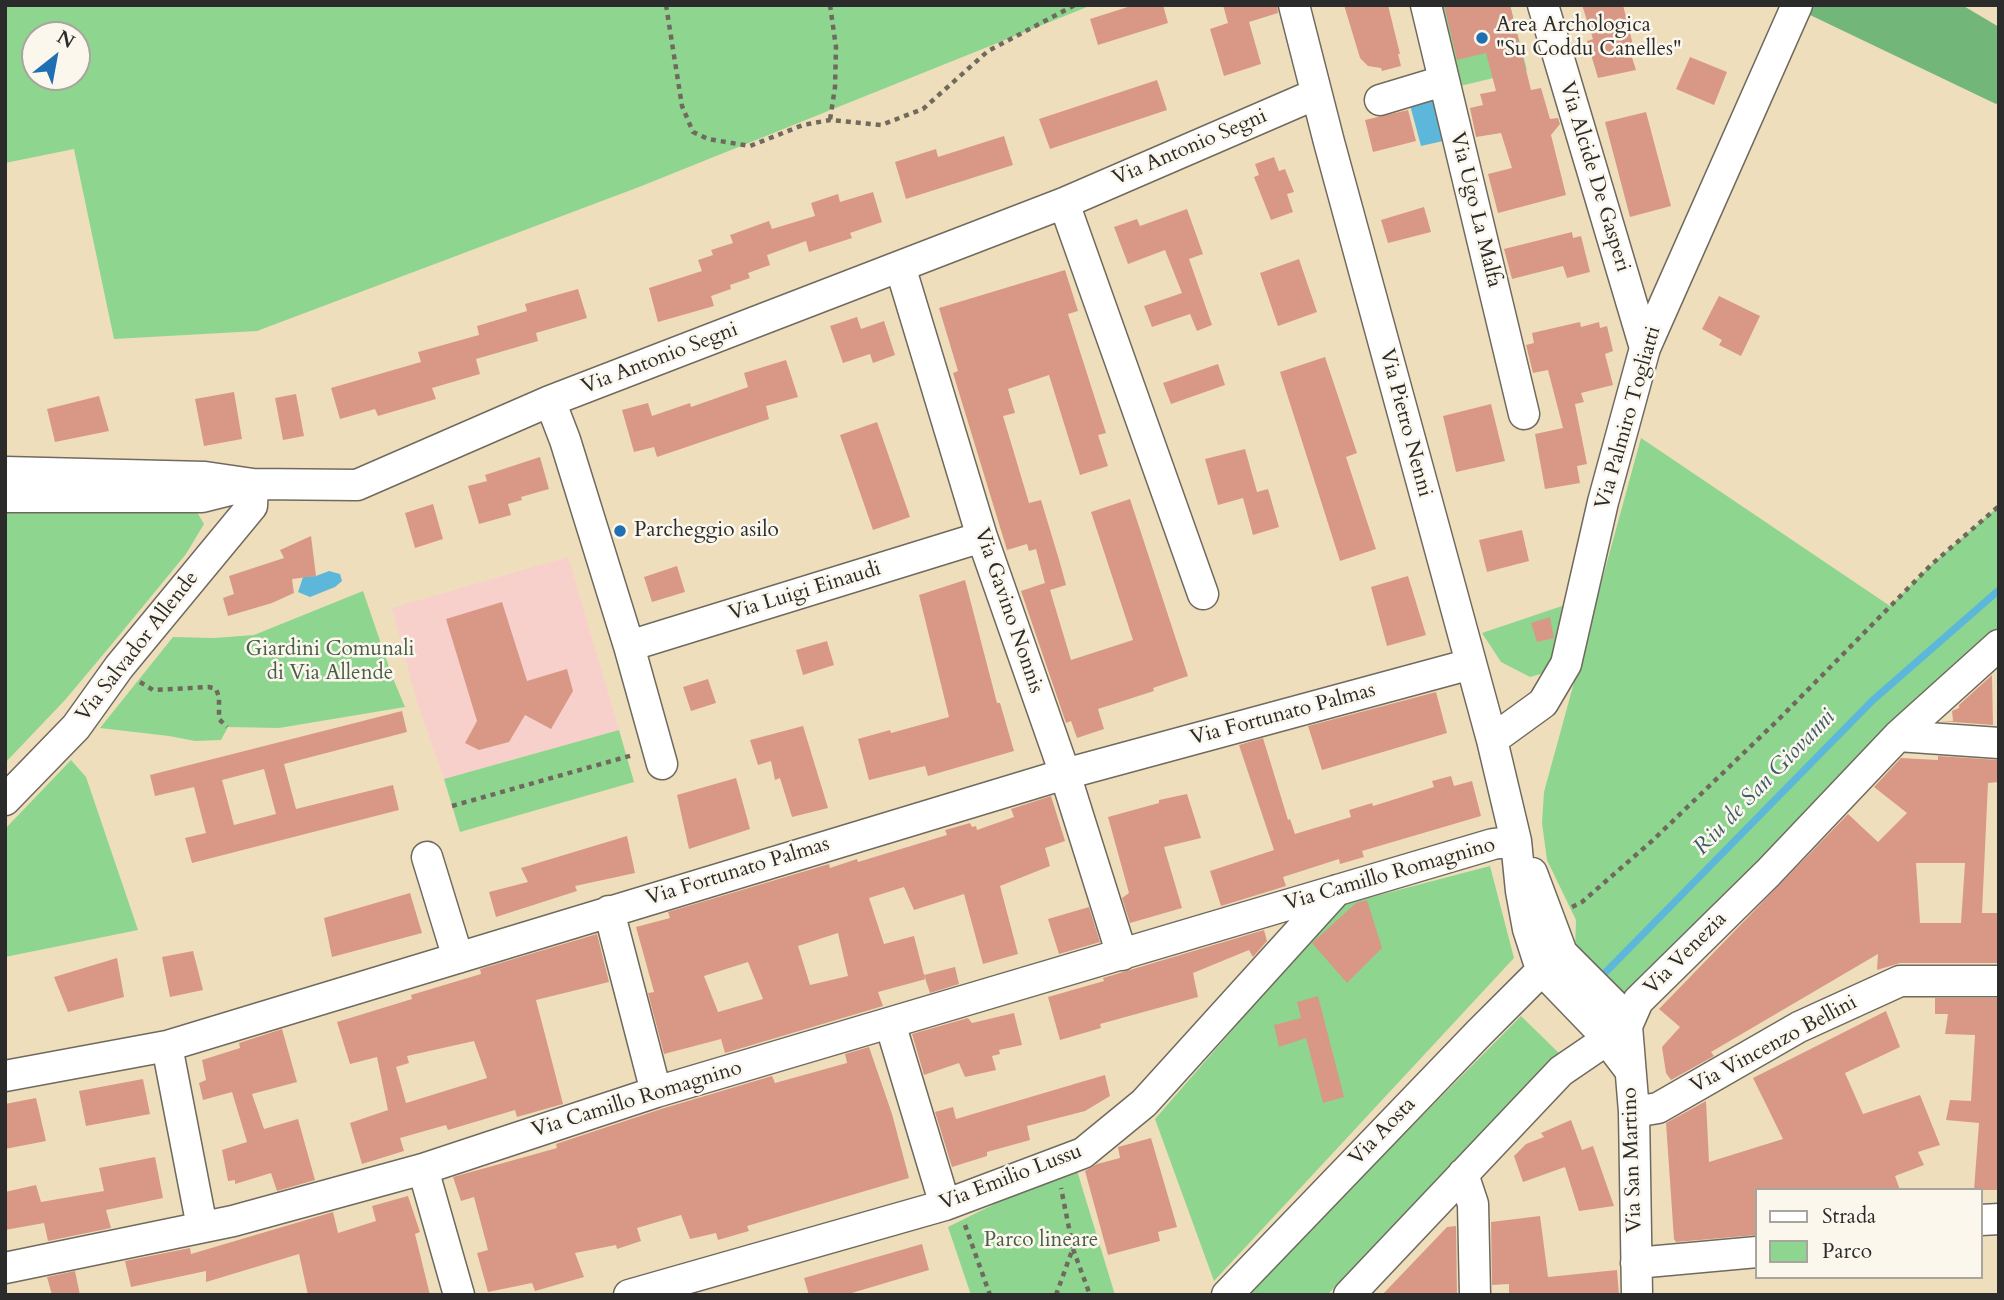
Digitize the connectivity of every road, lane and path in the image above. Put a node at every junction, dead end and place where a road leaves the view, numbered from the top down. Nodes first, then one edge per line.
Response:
1 (666, 5) edge
2 (830, 5) edge
3 (1075, 5) edge
4 (1294, 5) edge
5 (1426, 5) edge
6 (1543, 5) edge
7 (1797, 5) edge
8 (1443, 81) junction
9 (1316, 94) junction
10 (1380, 100) dead end
11 (830, 120) junction
12 (1064, 203) junction
13 (900, 266) junction
14 (1645, 348) junction
15 (550, 401) junction
16 (1524, 414) dead end
17 (5, 472) edge
18 (253, 484) junction
19 (5, 497) edge
20 (1999, 506) edge
21 (982, 537) junction
22 (1203, 594) dead end
23 (1999, 645) edge
24 (629, 646) junction
25 (1471, 664) junction
26 (120, 667) junction
27 (227, 727) dead end
28 (1898, 736) junction
29 (1492, 740) junction
30 (1999, 743) edge
31 (660, 756) joint
32 (1065, 774) junction
33 (5, 800) edge
34 (452, 806) dead end
35 (1516, 841) junction
36 (427, 857) dead end
37 (1337, 890) junction
38 (609, 911) junction
39 (1265, 912) junction
40 (1549, 918) junction
41 (1282, 950) junction
42 (1122, 955) junction
43 (457, 958) junction
44 (1550, 966) junction
45 (1999, 982) edge
46 (1511, 1001) junction
47 (890, 1023) junction
48 (1613, 1026) junction
49 (167, 1046) junction
50 (1574, 1061) junction
51 (5, 1076) edge
52 (656, 1092) junction
53 (1634, 1112) junction
54 (1055, 1164) junction
55 (423, 1169) junction
56 (1463, 1174) junction
57 (955, 1214) junction
58 (202, 1227) junction
59 (1073, 1248) junction
60 (1756, 1252) edge
61 (1636, 1263) junction
62 (5, 1268) edge
63 (459, 1295) edge
64 (629, 1295) edge
65 (990, 1295) edge
66 (1056, 1295) edge
67 (1090, 1295) edge
68 (1227, 1295) edge
69 (1349, 1295) edge
70 (1475, 1295) edge
71 (1637, 1295) edge

1 - 11 path
2 - 11 path
3 - 11 path
4 - 9 street, Via Pietro Nenni
5 - 8 street, Via Ugo La Malfa
6 - 14 street, Via Alcide De Gasperi
7 - 14 street, Via Palmiro Togliatti
8 - 10 street
8 - 16 street, Via Ugo La Malfa
9 - 12 street, Via Antonio Segni
9 - 25 street, Via Pietro Nenni
12 - 13 street, Via Antonio Segni
12 - 22 street
13 - 15 street, Via Antonio Segni
13 - 21 street, Via Gavino Nonnis
14 - 29 street, Via Palmiro Togliatti
15 - 18 street, Via Antonio Segni
15 - 24 street
17 - 18 street, Via Antonio Segni
18 - 19 street, Via Antonio Segni
18 - 26 street, Via Salvador Allende
20 - 40 path
21 - 24 street, Via Luigi Einaudi
21 - 32 street, Via Gavino Nonnis
23 - 28 street, Via Venezia
24 - 31 street
25 - 29 street, Via Pietro Nenni
25 - 32 street, Via Fortunato Palmas
26 - 27 path
26 - 33 street, Via Salvador Allende
28 - 30 street
28 - 48 street, Via Venezia
29 - 35 street, Via Pietro Nenni
31 - 34 path
32 - 38 street, Via Fortunato Palmas
32 - 42 street, Via Gavino Nonnis
35 - 37 street, Via Camillo Romagnino
35 - 40 street, Via Pietro Nenni
35 - 44 street, Via Pietro Nenni
36 - 43 street
37 - 39 street, Via Camillo Romagnino
37 - 41 street, Via Emilio Lussu
38 - 43 street, Via Fortunato Palmas
38 - 52 street
39 - 41 street, Via Camillo Romagnino
39 - 42 street, Via Camillo Romagnino
40 - 44 street, Via Pietro Nenni
41 - 54 street, Via Emilio Lussu
42 - 47 street, Via Camillo Romagnino
43 - 49 street, Via Fortunato Palmas
44 - 46 street, Via Aosta
44 - 48 street, Via Pietro Nenni
45 - 53 street, Via Vincenzo Bellini
46 - 50 street
46 - 68 street, Via Aosta
47 - 52 street, Via Camillo Romagnino
47 - 57 street
48 - 50 street, Via Venezia
48 - 53 street, Via San Martino
49 - 51 street, Via Fortunato Palmas
49 - 58 street
50 - 56 street, Via Venezia
52 - 55 street, Via Camillo Romagnino
53 - 61 street, Via San Martino
54 - 57 street, Via Emilio Lussu
54 - 59 path
55 - 58 street, Via Camillo Romagnino
55 - 63 street
56 - 69 street, Via Venezia
56 - 70 street
57 - 64 street, Via Emilio Lussu
57 - 65 path
58 - 62 street, Via Camillo Romagnino
59 - 66 path
59 - 67 path
60 - 61 street
61 - 71 street, Via San Martino

